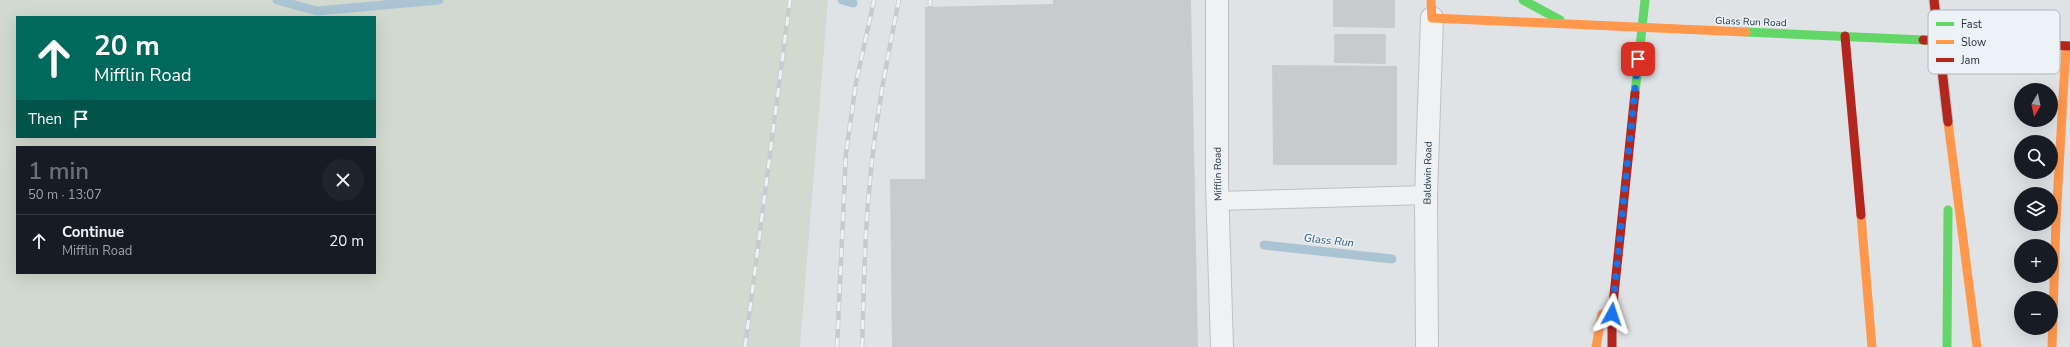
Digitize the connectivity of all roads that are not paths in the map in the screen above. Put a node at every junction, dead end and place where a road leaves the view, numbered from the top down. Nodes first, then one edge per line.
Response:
1 (1216, 0) edge
2 (1523, 0) edge
3 (1645, 0) edge
4 (1934, 0) edge
5 (1432, 9) edge
6 (1935, 10) edge
7 (1568, 24) junction
8 (1642, 28) junction
9 (1845, 36) junction
10 (1928, 40) edge
11 (2068, 46) edge
12 (1942, 74) edge
13 (1948, 122) junction
14 (2068, 180) dead end
15 (2058, 191) edge
16 (1426, 195) junction
17 (1218, 201) junction
18 (2058, 213) edge
19 (1621, 216) junction
20 (2056, 231) edge
21 (1222, 347) edge
22 (1427, 347) edge
23 (1596, 347) edge
24 (1612, 347) edge
25 (1872, 347) edge
26 (1947, 347) edge
27 (1977, 347) edge
28 (2052, 347) edge

1 - 17 street, Mifflin Road
2 - 7 main road
3 - 8 main road
4 - 6 main road, bridge
5 - 7 main road, Glass Run Road
5 - 16 street, Baldwin Road
7 - 8 main road, Glass Run Road
8 - 9 main road, Glass Run Road
8 - 19 main road
9 - 10 main road, Glass Run Road
9 - 25 main road
11 - 15 main road
12 - 13 main road, bridge
13 - 26 main road
13 - 27 main road
14 - 18 main road
16 - 17 lane
16 - 22 street, Baldwin Road
17 - 21 street, Mifflin Road
19 - 23 main road
19 - 24 main road
20 - 28 main road

